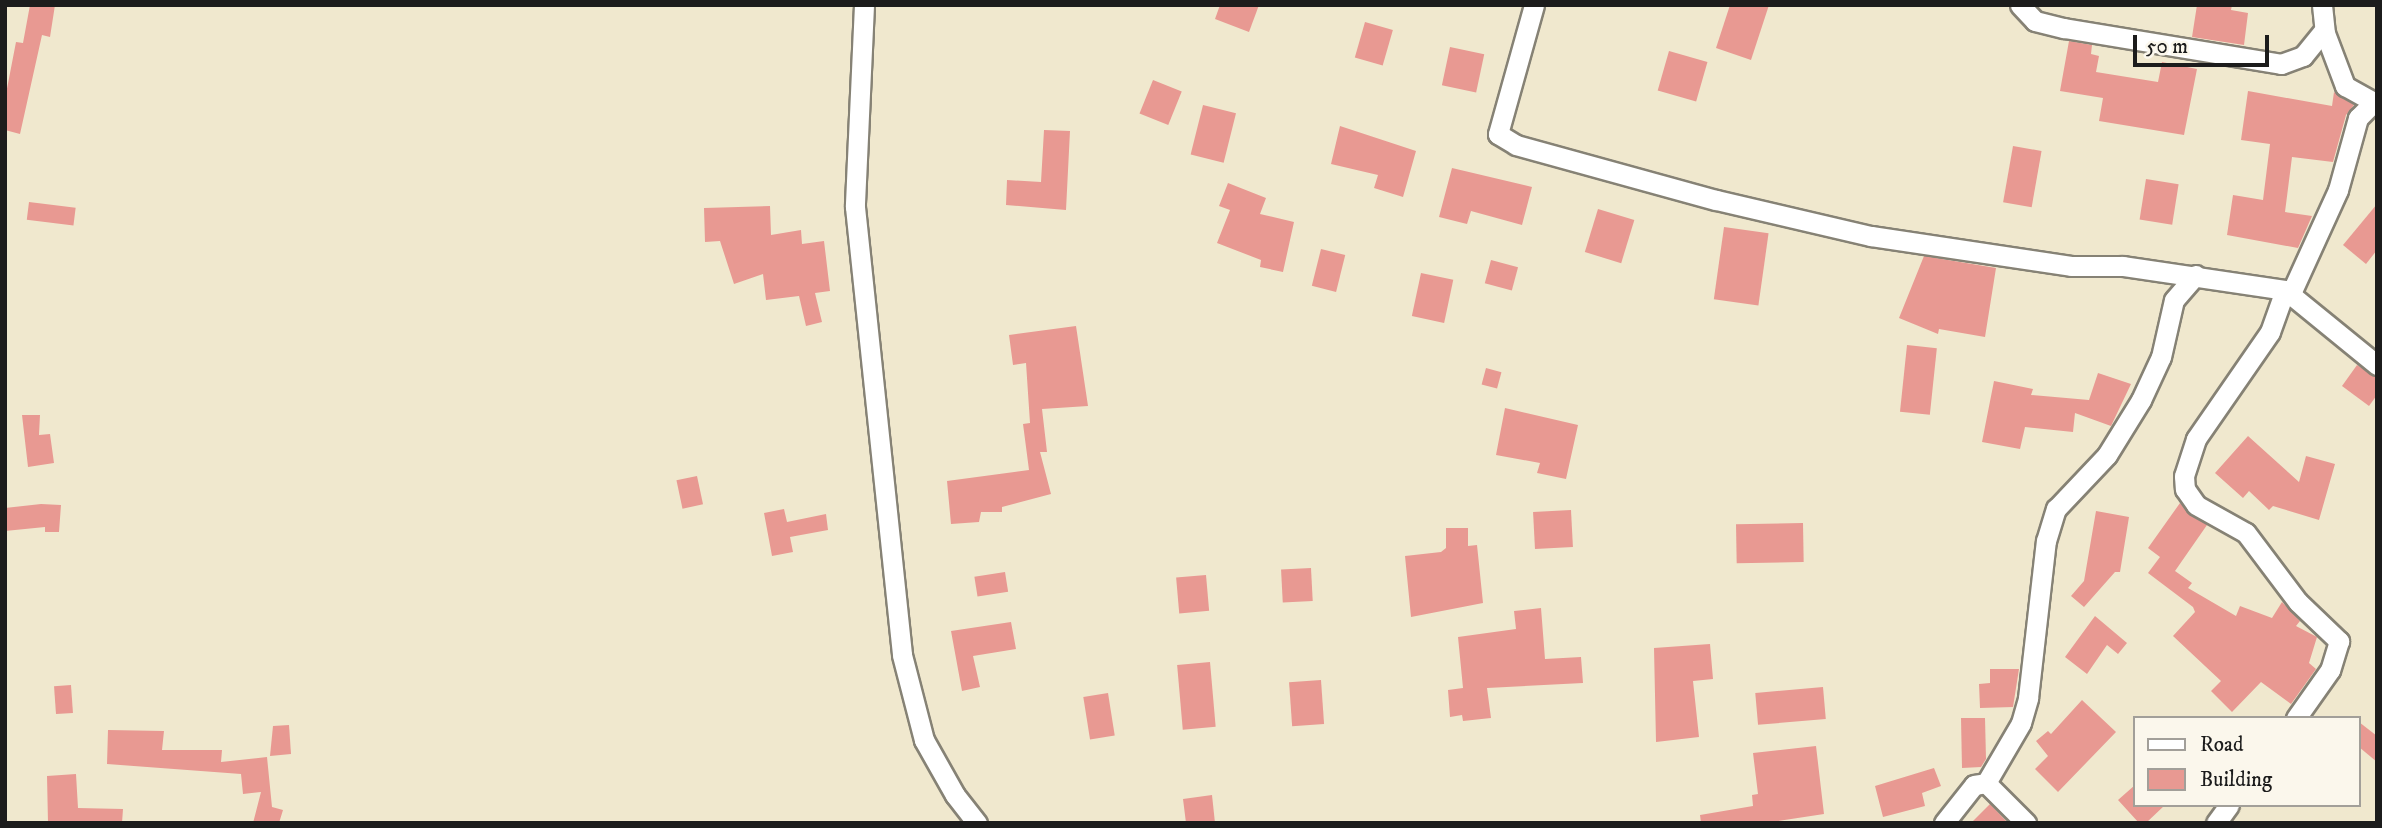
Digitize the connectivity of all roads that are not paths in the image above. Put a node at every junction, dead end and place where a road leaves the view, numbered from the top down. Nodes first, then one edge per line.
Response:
1 (864, 5) edge
2 (1534, 5) edge
3 (2020, 5) edge
4 (2322, 5) edge
5 (2324, 30) junction
6 (2375, 104) edge
7 (2196, 275) junction
8 (2288, 290) junction
9 (2377, 365) edge
10 (2298, 716) edge
11 (1986, 783) junction
12 (2228, 807) edge
13 (977, 823) edge
14 (1944, 823) edge
15 (2026, 823) edge
16 (2216, 823) edge

1 - 13 street
2 - 7 street
3 - 5 street
4 - 5 street
5 - 6 street
6 - 8 street
7 - 8 street
7 - 11 street
8 - 9 street
8 - 10 street
11 - 14 street
11 - 15 street
12 - 16 street

